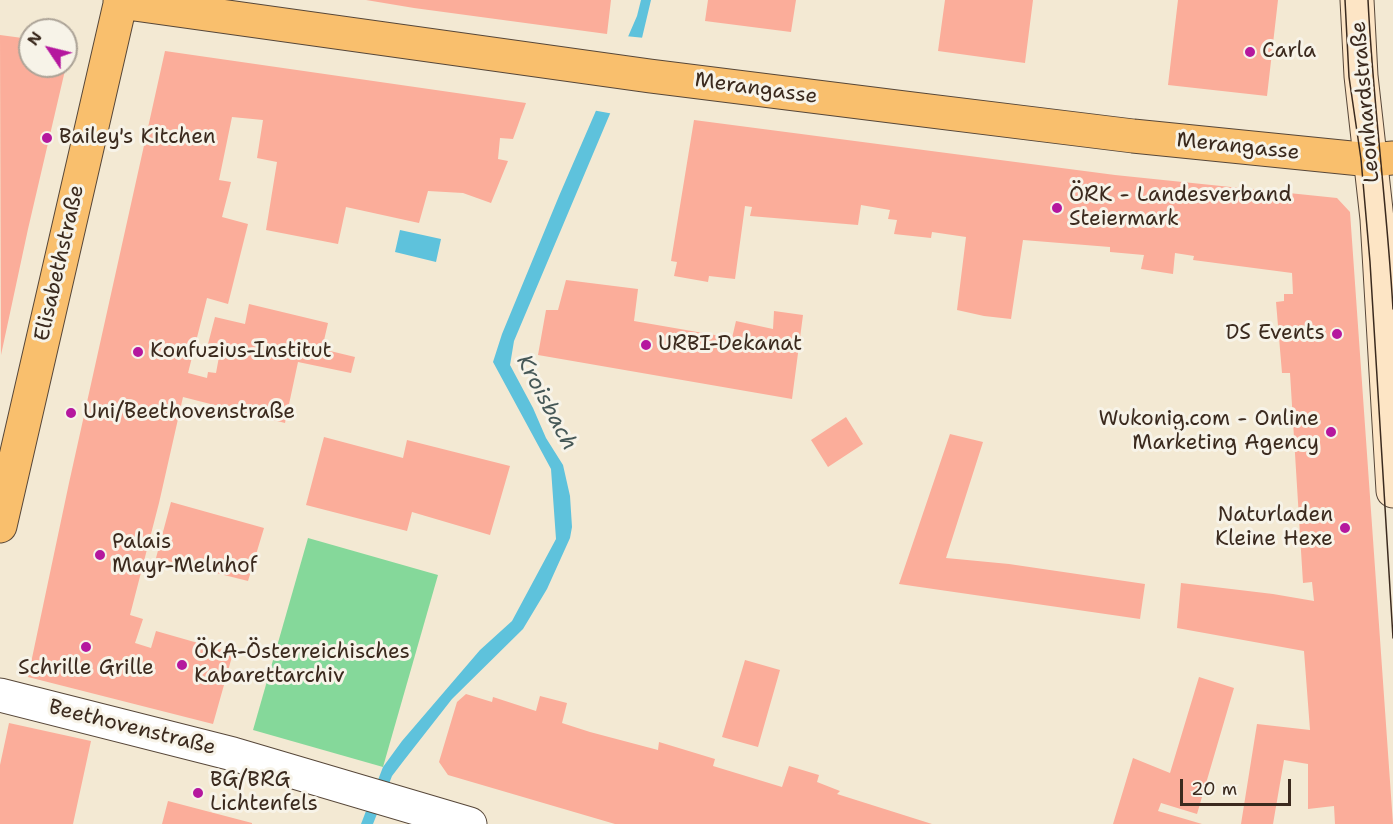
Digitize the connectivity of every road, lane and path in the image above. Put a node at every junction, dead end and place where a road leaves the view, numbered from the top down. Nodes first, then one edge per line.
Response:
1 (1357, 0) edge
2 (120, 1) edge
3 (1382, 159) edge
4 (1393, 491) edge
5 (0, 526) edge
6 (0, 695) edge
7 (470, 824) edge

1 - 3 main road, Leonhardstraße
2 - 3 main road, Merangasse
2 - 5 main road, Elisabethstraße
3 - 4 main road, Leonhardstraße
6 - 7 street, Beethovenstraße

